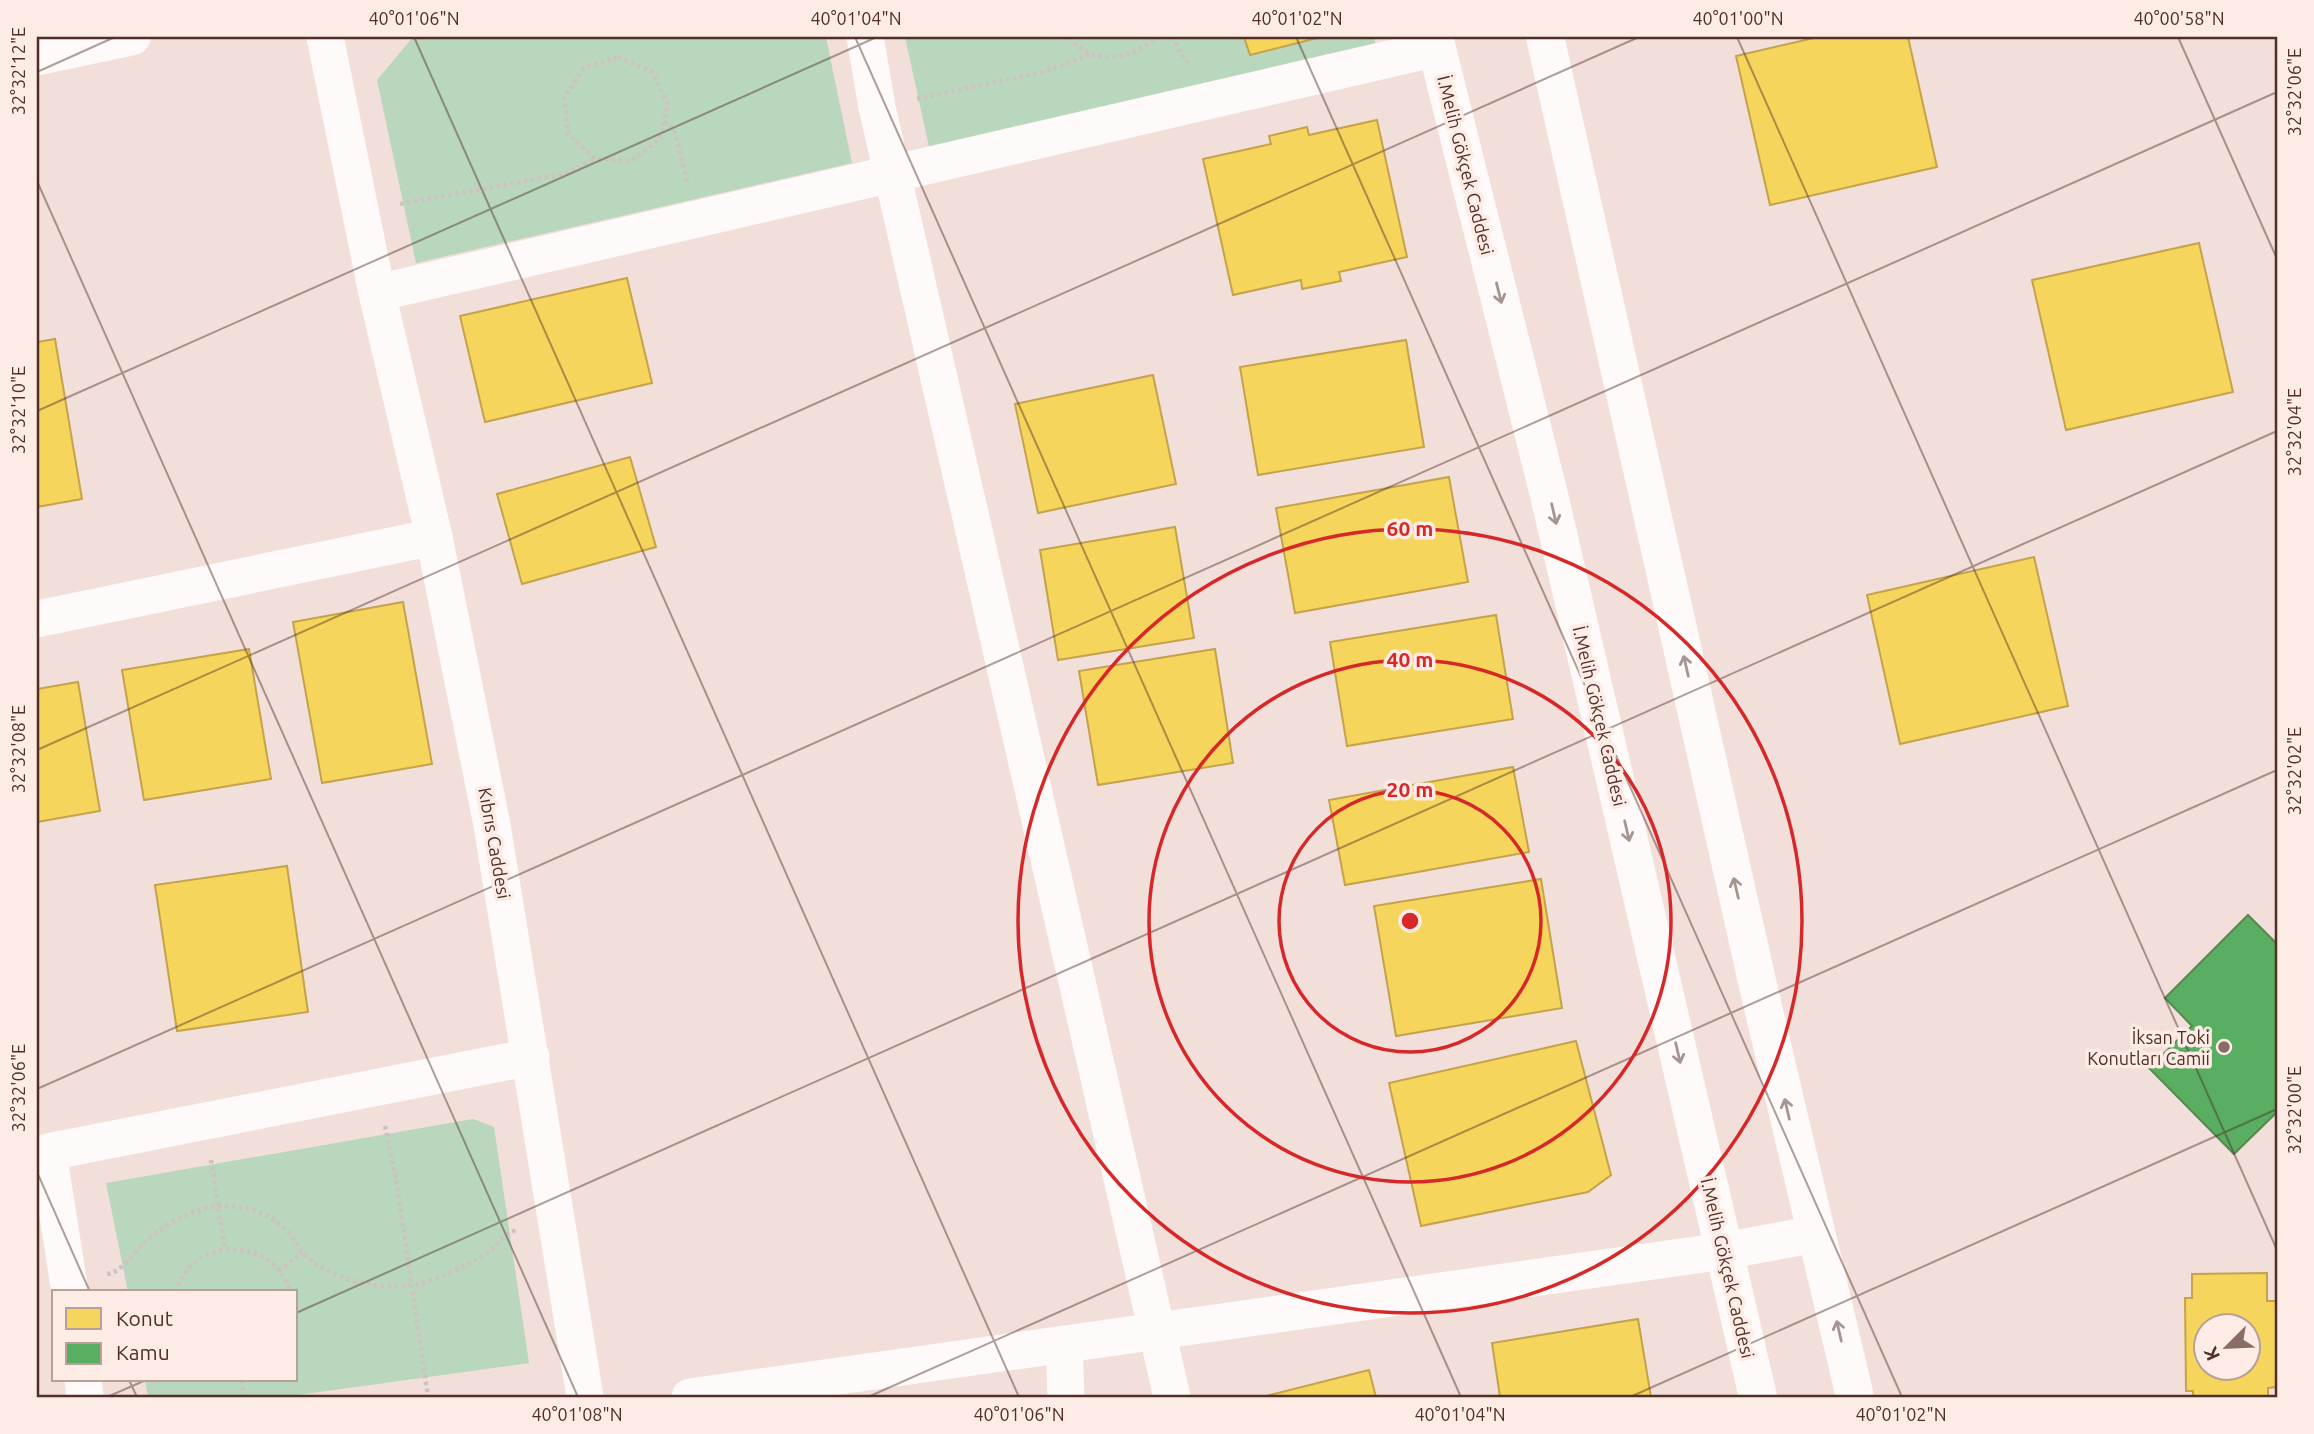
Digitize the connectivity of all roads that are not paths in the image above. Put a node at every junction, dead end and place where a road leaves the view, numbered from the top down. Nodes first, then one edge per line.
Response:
1 (132, 37) edge
2 (325, 37) edge
3 (865, 37) edge
4 (1545, 37) edge
5 (1436, 42) edge
6 (37, 57) edge
7 (893, 174) junction
8 (377, 293) junction
9 (434, 537) junction
10 (37, 619) edge
11 (531, 1057) junction
12 (42, 1153) edge
13 (1816, 1234) junction
14 (1724, 1251) junction
15 (69, 1286) edge
16 (1157, 1332) junction
17 (1064, 1344) junction
18 (585, 1397) edge
19 (690, 1397) edge
20 (1066, 1397) edge
21 (1172, 1397) edge
22 (1758, 1397) edge
23 (1855, 1397) edge

1 - 6 street
2 - 8 street, Kıbrıs Caddesi
3 - 7 street
13 -> 4 main road
5 - 7 street
5 -> 14 main road, İ.Melih Gökçek Caddesi
7 - 8 street
7 - 16 street
8 - 9 street, Kıbrıs Caddesi
9 - 10 street
9 - 11 street, Kıbrıs Caddesi
11 - 12 street
11 - 18 street, Kıbrıs Caddesi
12 - 15 street
13 - 14 street
23 -> 13 main road
14 - 16 street
14 - 22 main road, İ.Melih Gökçek Caddesi
16 - 17 street
16 - 21 street
17 - 19 street
17 - 20 street

